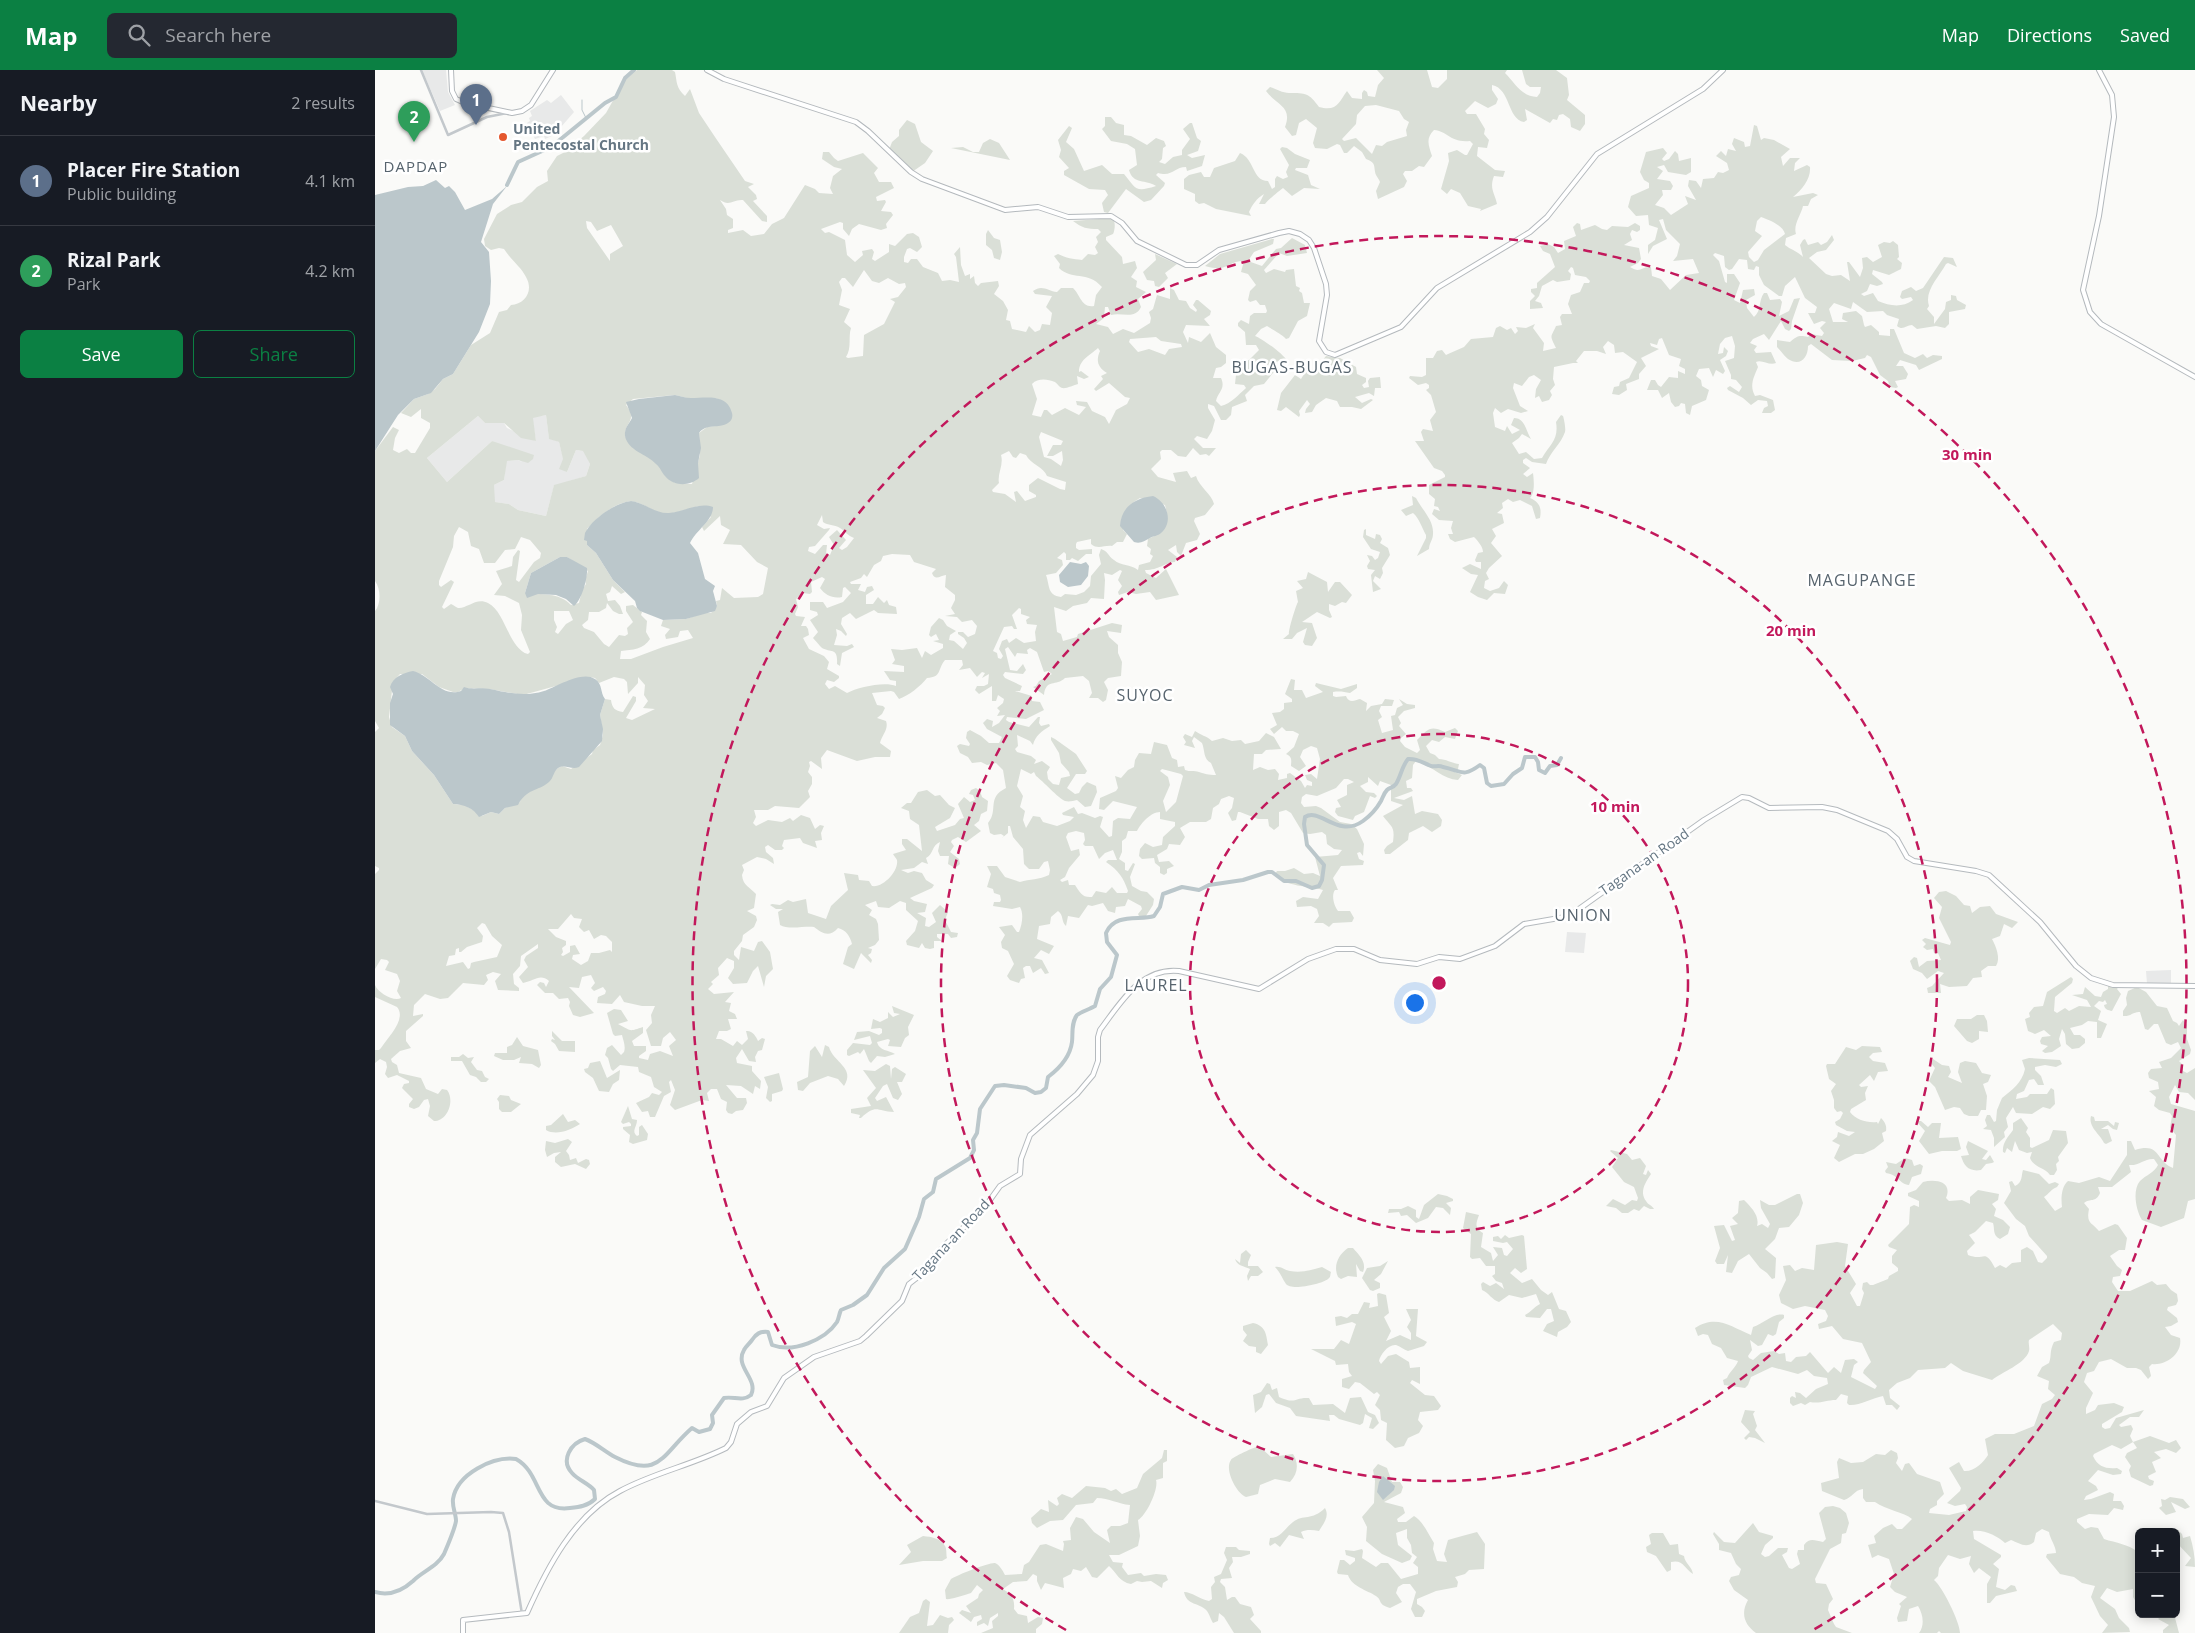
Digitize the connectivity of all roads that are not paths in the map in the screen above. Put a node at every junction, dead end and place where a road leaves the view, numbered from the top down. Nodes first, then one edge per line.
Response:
1 (421, 70) edge
2 (451, 70) edge
3 (553, 70) edge
4 (707, 70) edge
5 (1723, 70) edge
6 (2099, 70) edge
7 (507, 113) junction
8 (2195, 377) edge
9 (2195, 986) edge
10 (375, 1501) edge
11 (522, 1614) junction
12 (463, 1633) edge

1 - 7 street
2 - 7 main road
3 - 7 main road
4 - 5 main road
6 - 8 main road
9 - 11 main road, Tagana-an Road
10 - 11 street
11 - 12 main road

